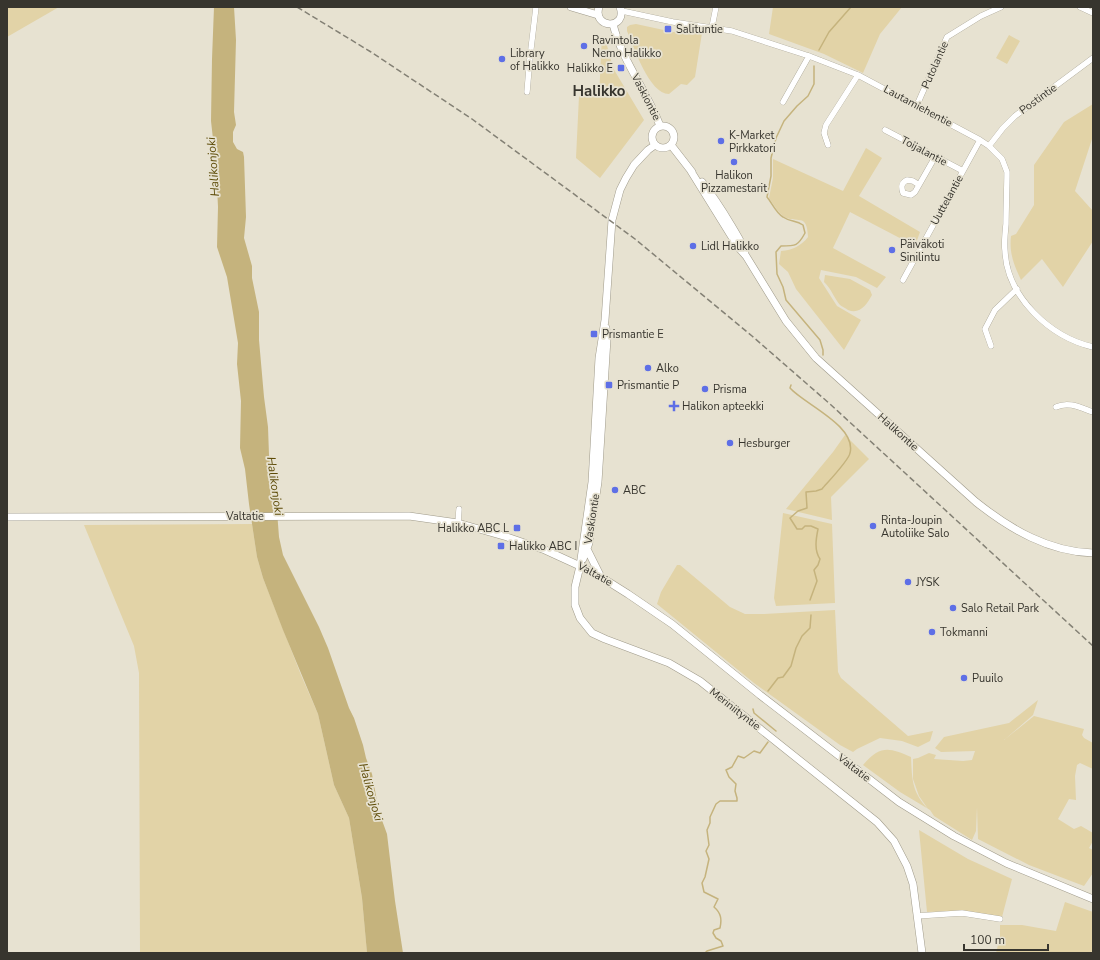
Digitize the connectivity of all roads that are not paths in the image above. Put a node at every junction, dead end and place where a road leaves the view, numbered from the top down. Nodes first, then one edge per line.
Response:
1 (536, 7) edge
2 (571, 7) edge
3 (599, 7) edge
4 (716, 7) edge
5 (1001, 7) edge
6 (1080, 7) edge
7 (621, 9) edge
8 (1093, 13) edge
9 (598, 15) junction
10 (613, 24) junction
11 (712, 27) junction
12 (809, 56) junction
13 (1093, 58) edge
14 (858, 75) junction
15 (527, 92) dead end
16 (783, 102) dead end
17 (917, 106) junction
18 (660, 126) junction
19 (885, 130) dead end
20 (980, 140) junction
21 (655, 145) junction
22 (671, 145) junction
23 (828, 145) dead end
24 (989, 146) junction
25 (935, 157) junction
26 (963, 171) junction
27 (919, 184) dead end
28 (903, 280) dead end
29 (1017, 289) junction
30 (604, 320) junction
31 (991, 346) dead end
32 (1093, 346) edge
33 (1056, 406) dead end
34 (1093, 412) edge
35 (459, 509) dead end
36 (7, 517) edge
37 (458, 523) junction
38 (587, 549) junction
39 (1093, 553) edge
40 (580, 566) junction
41 (601, 577) junction
42 (1093, 899) edge
43 (917, 916) junction
44 (1000, 919) dead end
45 (922, 953) edge

1 - 15 street
2 - 9 main road
3 - 9 main road
4 - 11 street
5 - 17 street, Putolantie
6 - 8 street
7 - 10 main road
7 - 11 street, Lautamiehentie
9 - 10 main road
10 - 18 main road, Vaskiontie
11 - 12 street, Lautamiehentie
12 - 14 street, Lautamiehentie
12 - 16 street
13 - 24 street, Postintie
14 - 17 street, Lautamiehentie
14 - 23 street
17 - 20 street, Lautamiehentie
18 - 21 main road
18 - 22 main road
19 - 25 street, Toijalantie
20 - 24 street, Lautamiehentie
20 - 26 street, Uuttelantie
21 - 22 main road
21 - 30 main road, Vaskiontie
22 - 39 main road, Halikontie
24 - 29 street, Lautamiehentie
25 - 26 street, Toijalantie
25 - 27 street
26 - 28 street, Uuttelantie
29 - 31 street
29 - 32 street, Lautamiehentie
30 - 38 main road, Vaskiontie
30 - 40 main road, Vaskiontie
33 - 34 street
35 - 37 street
36 - 37 main road, Valtatie
37 - 40 main road, Valtatie
38 - 40 main road, Vaskiontie
38 - 41 main road
40 - 41 main road, Valtatie
40 - 43 main road, Meriniityntie
41 - 42 main road, Valtatie
43 - 44 street
43 - 45 main road, Meriniityntie

